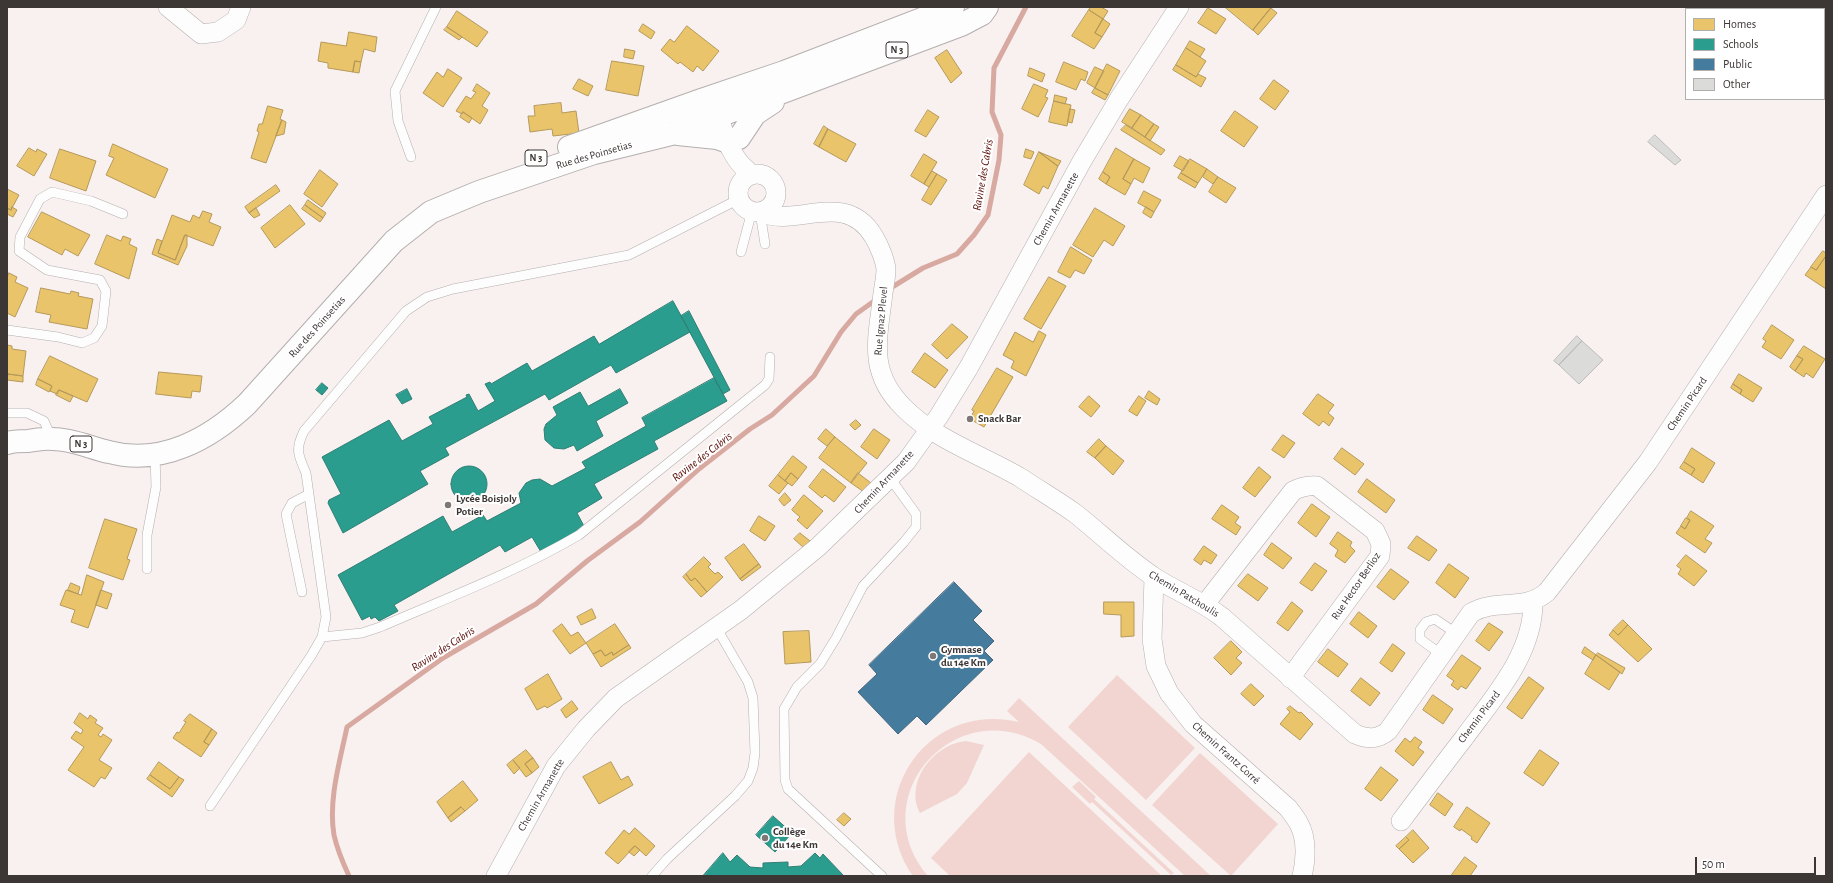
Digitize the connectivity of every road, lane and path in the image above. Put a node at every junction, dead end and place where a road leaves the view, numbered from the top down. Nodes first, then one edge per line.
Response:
1 (168, 7) edge
2 (241, 7) edge
3 (436, 7) edge
4 (953, 7) edge
5 (987, 7) edge
6 (1180, 7) edge
7 (784, 72) junction
8 (803, 86) junction
9 (701, 100) junction
10 (723, 110) junction
11 (671, 134) junction
12 (733, 140) junction
13 (411, 158) dead end
14 (747, 174) junction
15 (776, 194) junction
16 (1826, 195) edge
17 (750, 208) junction
18 (810, 213) junction
19 (123, 214) dead end
20 (765, 244) dead end
21 (741, 252) dead end
22 (7, 330) edge
23 (770, 357) dead end
24 (7, 413) edge
25 (930, 429) junction
26 (205, 437) junction
27 (52, 438) junction
28 (7, 443) edge
29 (155, 455) junction
30 (890, 478) junction
31 (309, 494) junction
32 (147, 569) dead end
33 (1154, 577) junction
34 (302, 592) dead end
35 (1533, 602) junction
36 (1205, 604) junction
37 (716, 628) junction
38 (1457, 634) junction
39 (322, 637) junction
40 (1442, 655) junction
41 (1290, 678) junction
42 (210, 806) dead end
43 (1401, 821) dead end
44 (496, 876) edge
45 (652, 876) edge
46 (882, 876) edge
47 (1302, 876) edge

1 - 2 street
3 - 13 lane
4 - 7 main road, Rue des Poinsetias / N 3
5 - 8 main road, Rue des Poinsetias / N 3
6 - 25 street, Chemin Armanette
7 - 9 main road, Rue des Poinsetias / N 3
7 - 10 street
8 - 10 main road, Rue des Poinsetias / N 3
8 - 12 main road
9 - 10 street
9 - 26 main road, Rue des Poinsetias / N 3
10 - 11 main road, Rue des Poinsetias / N 3
10 - 12 street
11 - 12 main road
11 - 26 main road, Rue des Poinsetias / N 3
12 - 14 street
14 - 15 street
14 - 17 street
15 - 17 street
15 - 18 street
16 - 35 street, Chemin Picard
17 - 18 street, Rue Ignaz Plevel
17 - 20 lane
17 - 21 lane
17 - 31 lane
18 - 25 street, Rue Ignaz Plevel
19 - 22 lane
23 - 39 lane
24 - 27 lane
25 - 30 street, Chemin Armanette
25 - 33 street, Chemin Patchoulis
26 - 29 main road, Rue des Poinsetias / N 3
27 - 28 main road, Rue des Poinsetias / N 3
27 - 29 main road, Rue des Poinsetias / N 3
29 - 32 lane
30 - 37 street, Chemin Armanette
30 - 46 lane
31 - 34 lane
31 - 39 lane
33 - 36 street, Chemin Patchoulis
33 - 47 street, Chemin Frantz Corré
35 - 38 street
35 - 43 street, Chemin Picard
36 - 41 street, Chemin Patchoulis
36 - 41 street, Rue Hector Berlioz
37 - 44 street, Chemin Armanette
37 - 45 lane
38 - 40 street
38 - 40 lane
39 - 42 lane
40 - 41 street, Chemin Patchoulis

